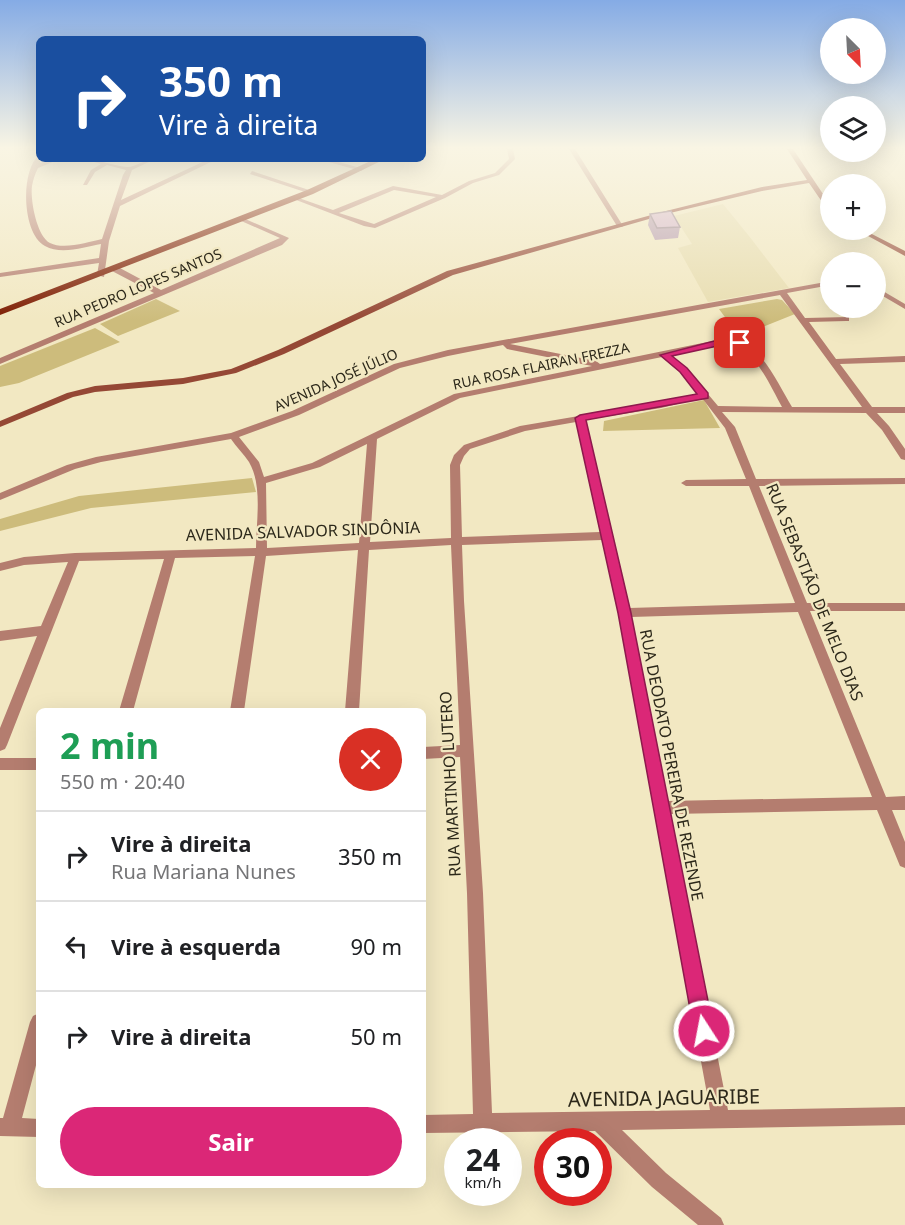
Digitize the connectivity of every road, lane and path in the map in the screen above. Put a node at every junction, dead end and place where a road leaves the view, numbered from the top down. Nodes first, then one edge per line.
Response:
1 (31, 206) edge
2 (117, 206) edge
3 (273, 206) edge
4 (315, 206) edge
5 (349, 206) edge
6 (422, 206) edge
7 (608, 206) edge
8 (694, 206) edge
9 (333, 213) junction
10 (241, 219) junction
11 (620, 226) junction
12 (879, 240) edge
13 (105, 241) junction
14 (905, 254) edge
15 (101, 260) junction
16 (115, 269) junction
17 (0, 275) edge
18 (101, 275) junction
19 (820, 285) edge
20 (160, 293) junction
21 (783, 293) junction
22 (886, 295) edge
23 (905, 307) edge
24 (0, 312) edge
25 (846, 319) dead end
26 (804, 320) junction
27 (500, 345) junction
28 (665, 355) junction
29 (905, 359) edge
30 (0, 361) edge
31 (834, 362) junction
32 (602, 365) junction
33 (704, 395) junction
34 (717, 409) junction
35 (789, 410) junction
36 (869, 410) junction
37 (905, 410) edge
38 (580, 418) junction
39 (0, 424) edge
40 (233, 436) junction
41 (372, 438) junction
42 (905, 457) edge
43 (261, 481) junction
44 (753, 481) junction
45 (905, 481) edge
46 (686, 483) dead end
47 (0, 497) edge
48 (607, 536) junction
49 (457, 541) junction
50 (365, 547) junction
51 (261, 552) junction
52 (171, 553) junction
53 (75, 557) junction
54 (0, 567) edge
55 (803, 606) junction
56 (905, 607) edge
57 (624, 613) junction
58 (46, 630) junction
59 (0, 636) edge
60 (127, 708) edge
61 (237, 708) edge
62 (352, 708) edge
63 (0, 745) edge
64 (466, 751) junction
65 (426, 753) edge
66 (0, 764) edge
67 (36, 764) edge
68 (882, 803) junction
69 (905, 803) edge
70 (661, 808) junction
71 (905, 861) edge
72 (36, 1031) edge
73 (905, 1116) edge
74 (721, 1120) junction
75 (601, 1122) junction
76 (483, 1123) junction
77 (426, 1124) edge
78 (5, 1127) edge
79 (36, 1128) edge
80 (714, 1225) edge

1 - 13 street
2 - 13 street
3 - 10 main road
4 - 9 street
5 - 9 street
6 - 9 street
7 - 11 street
8 - 11 main road
10 - 16 main road
10 - 20 street, RUA PEDRO LOPES SANTOS
11 - 39 main road
12 - 14 main road
13 - 15 street
15 - 17 street
15 - 18 street
16 - 18 main road
16 - 20 street
18 - 24 main road
19 - 21 street, AVENIDA JOSÉ JÚLIO
20 - 30 street, RUA PEDRO LOPES SANTOS
21 - 26 street
21 - 27 street, AVENIDA JOSÉ JÚLIO
22 - 23 street
25 - 26 street
26 - 31 street
27 - 32 street
27 - 40 street, AVENIDA JOSÉ JÚLIO
28 - 32 street, RUA ROSA FLAIRAN FREZZA
28 - 33 street, RUA SEBASTIÃO DE MELO DIAS
28 - 35 street, RUA ROSA FLAIRAN FREZZA
29 - 31 street
31 - 36 street
32 - 41 street, RUA ROSA FLAIRAN FREZZA
33 - 34 street, RUA SEBASTIÃO DE MELO DIAS
33 - 38 street
34 - 35 street
34 - 44 street, RUA SEBASTIÃO DE MELO DIAS
35 - 36 street
36 - 37 street
36 - 42 street
38 - 48 street, RUA DEODATO PEREIRA DE REZENDE
38 - 49 street, RUA MARTINHO LUTERO
40 - 43 street
40 - 47 street, AVENIDA JOSÉ JÚLIO
41 - 43 street, RUA ROSA FLAIRAN FREZZA
41 - 50 street
43 - 51 street
44 - 45 street
44 - 46 street
44 - 55 street, RUA SEBASTIÃO DE MELO DIAS
48 - 49 street, AVENIDA SALVADOR SINDÔNIA
48 - 57 street, RUA DEODATO PEREIRA DE REZENDE
49 - 50 street, AVENIDA SALVADOR SINDÔNIA
49 - 64 street, RUA MARTINHO LUTERO
50 - 51 street, AVENIDA SALVADOR SINDÔNIA
50 - 62 street
51 - 52 street, AVENIDA SALVADOR SINDÔNIA
51 - 61 street
52 - 53 street, AVENIDA SALVADOR SINDÔNIA
52 - 60 street
53 - 54 street, AVENIDA SALVADOR SINDÔNIA
53 - 58 street
55 - 56 street
55 - 57 street
55 - 68 street, RUA SEBASTIÃO DE MELO DIAS
57 - 70 street, RUA DEODATO PEREIRA DE REZENDE
58 - 59 street
58 - 63 street
64 - 65 street
64 - 76 street, RUA MARTINHO LUTERO
66 - 67 street
68 - 69 street
68 - 70 street
68 - 71 street, RUA SEBASTIÃO DE MELO DIAS
70 - 74 street, RUA DEODATO PEREIRA DE REZENDE
72 - 78 street
73 - 74 street, AVENIDA JAGUARIBE
74 - 75 street, AVENIDA JAGUARIBE
75 - 76 street, AVENIDA JAGUARIBE
75 - 80 street
76 - 77 street, AVENIDA JAGUARIBE
78 - 79 street

